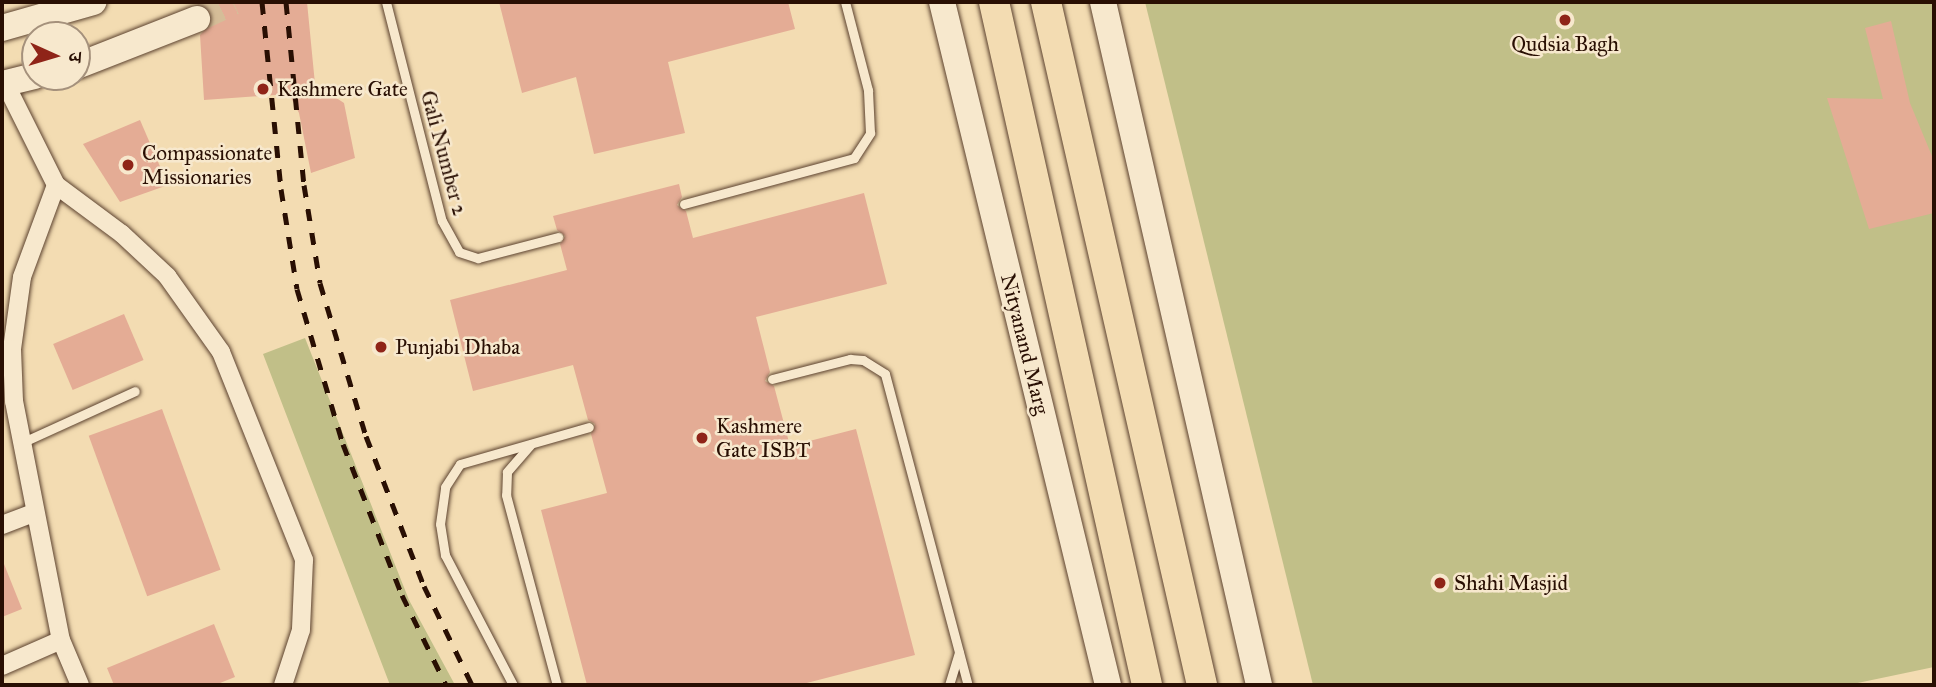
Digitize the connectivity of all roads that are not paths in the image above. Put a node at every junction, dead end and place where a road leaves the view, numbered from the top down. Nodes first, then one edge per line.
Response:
1 (93, 2) edge
2 (386, 2) edge
3 (845, 2) edge
4 (942, 2) edge
5 (994, 2) edge
6 (1046, 2) edge
7 (1103, 2) edge
8 (197, 19) tunnel mouth
9 (2, 28) edge
10 (91, 61) edge
11 (4, 83) edge
12 (56, 185) junction
13 (684, 204) dead end
14 (558, 237) dead end
15 (772, 379) dead end
16 (135, 391) dead end
17 (589, 426) dead end
18 (533, 441) junction
19 (19, 443) junction
20 (34, 513) junction
21 (2, 524) edge
22 (61, 640) junction
23 (959, 650) junction
24 (2, 666) edge
25 (80, 685) edge
26 (283, 685) edge
27 (513, 685) edge
28 (557, 685) edge
29 (949, 685) edge
30 (968, 685) edge
31 (1108, 685) edge
32 (1147, 685) edge
33 (1202, 685) edge
34 (1259, 685) edge

1 - 9 main road
2 - 14 lane, Gali Number 2
3 - 13 lane
4 - 31 main road, Nityanand Marg
5 - 32 highway
6 - 33 highway
7 - 34 main road
8 - 10 main road
11 - 12 street
12 - 19 street
12 - 26 street
15 - 23 lane
16 - 19 lane
17 - 18 lane
18 - 27 lane
18 - 28 lane
19 - 20 street
20 - 21 street
20 - 22 street
22 - 24 street
22 - 25 street
23 - 29 lane
23 - 30 lane

